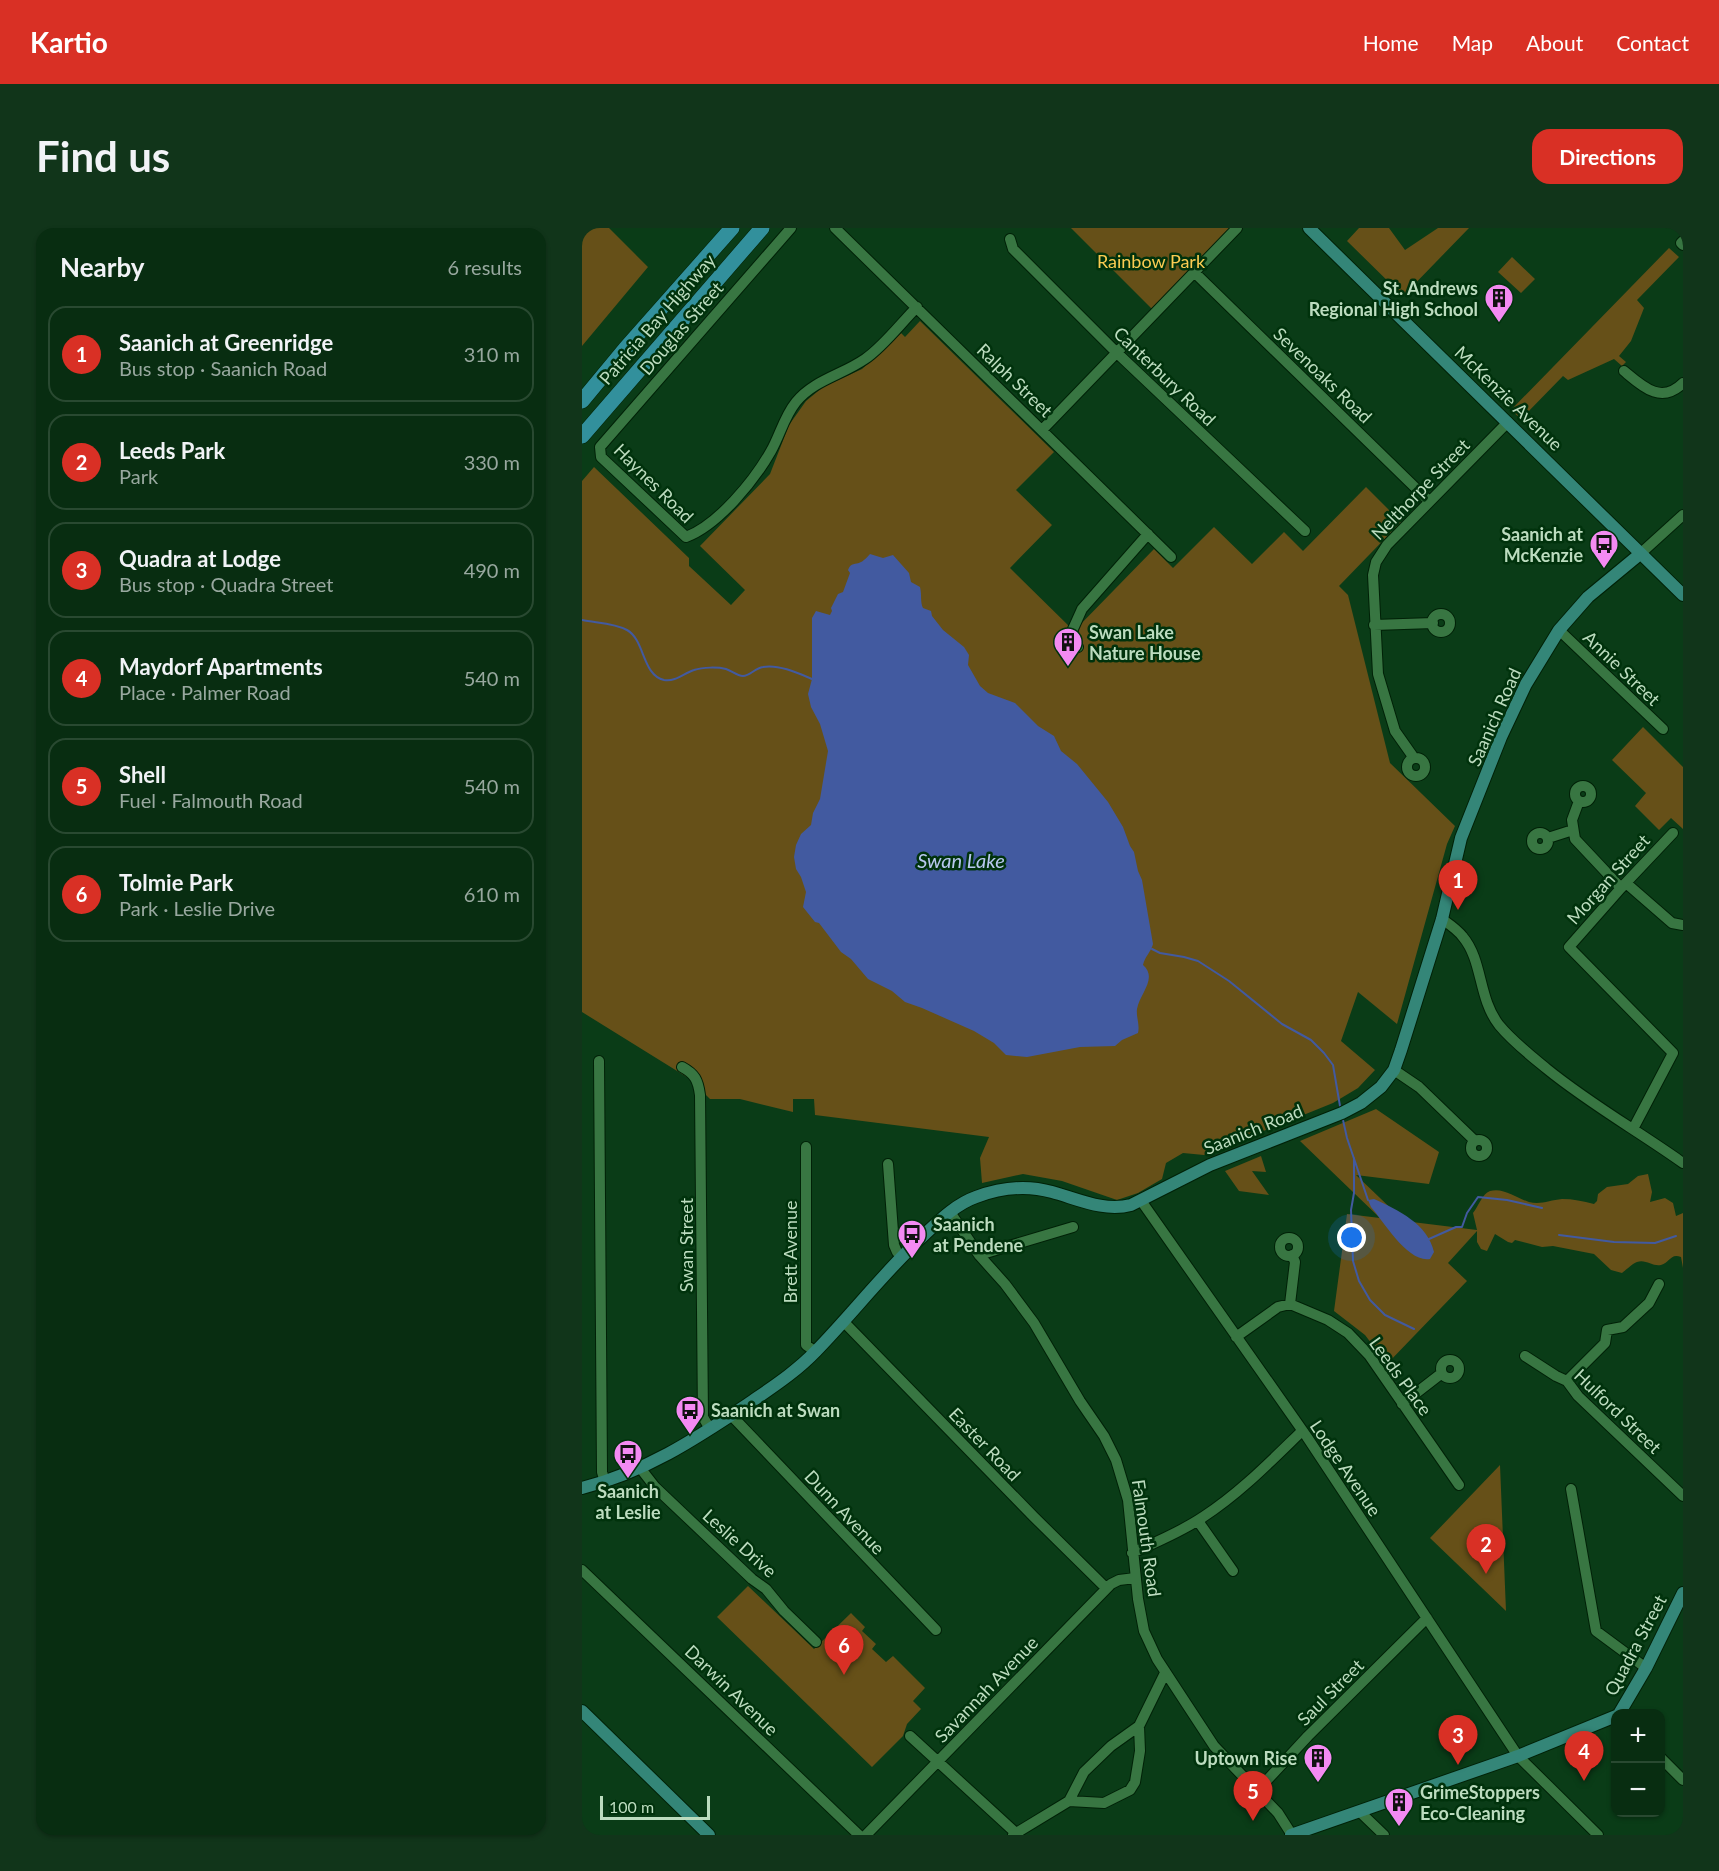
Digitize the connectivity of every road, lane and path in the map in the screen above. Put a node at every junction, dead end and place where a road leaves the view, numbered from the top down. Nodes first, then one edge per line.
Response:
1 (723, 228) edge
2 (732, 228) edge
3 (762, 228) edge
4 (771, 228) edge
5 (791, 228) edge
6 (835, 228) edge
7 (1238, 228) edge
8 (1309, 228) edge
9 (1010, 239) dead end
10 (1194, 272) junction
11 (697, 303) junction
12 (917, 307) junction
13 (625, 349) junction
14 (1116, 352) junction
15 (1624, 371) dead end
16 (1683, 383) edge
17 (582, 401) edge
18 (1508, 422) junction
19 (1042, 430) junction
20 (582, 436) edge
21 (599, 452) joint
22 (1429, 501) junction
23 (1683, 514) edge
24 (1305, 531) dead end
25 (1148, 534) junction
26 (1640, 554) junction
27 (1171, 557) dead end
28 (1683, 595) edge
29 (1432, 623) dead end
30 (1374, 625) junction
31 (1559, 630) junction
32 (1078, 647) dead end
33 (1663, 729) dead end
34 (1414, 758) dead end
35 (1579, 801) dead end
36 (1573, 830) junction
37 (1672, 833) dead end
38 (1548, 838) dead end
39 (1623, 885) junction
40 (1442, 919) junction
41 (1683, 925) edge
42 (1678, 1052) edge
43 (599, 1061) dead end
44 (682, 1067) dead end
45 (1394, 1070) junction
46 (1633, 1129) junction
47 (1474, 1140) dead end
48 (806, 1147) dead end
49 (1683, 1163) edge
50 (888, 1164) dead end
51 (1142, 1202) junction
52 (950, 1212) junction
53 (1073, 1227) dead end
54 (979, 1255) junction
55 (1292, 1255) dead end
56 (902, 1257) junction
57 (1659, 1284) dead end
58 (1290, 1304) junction
59 (843, 1321) junction
60 (1236, 1337) junction
61 (816, 1352) junction
62 (1525, 1356) dead end
63 (1442, 1373) dead end
64 (1567, 1381) junction
65 (1402, 1404) junction
66 (731, 1415) junction
67 (710, 1428) junction
68 (1302, 1431) junction
69 (641, 1469) junction
70 (605, 1482) junction
71 (1459, 1485) dead end
72 (582, 1488) edge
73 (1570, 1489) dead end
74 (1683, 1496) edge
75 (1198, 1521) junction
76 (1132, 1553) junction
77 (582, 1569) edge
78 (1233, 1571) dead end
79 (1135, 1578) junction
80 (1106, 1588) junction
81 (1683, 1593) edge
82 (1427, 1618) junction
83 (936, 1630) dead end
84 (816, 1642) dead end
85 (1646, 1668) junction
86 (1165, 1673) junction
87 (1621, 1709) edge
88 (582, 1711) edge
89 (1611, 1718) edge
90 (1139, 1726) junction
91 (910, 1736) dead end
92 (1518, 1756) junction
93 (939, 1762) junction
94 (1665, 1762) edge
95 (1683, 1780) edge
96 (1257, 1791) junction
97 (1069, 1801) junction
98 (1359, 1811) junction
99 (1016, 1834) edge
100 (709, 1835) edge
101 (859, 1835) edge
102 (866, 1835) edge
103 (1291, 1835) edge
104 (1384, 1835) edge
105 (1598, 1835) edge

1 - 13 highway
2 - 13 highway, Patricia Bay Highway
3 - 11 highway, Patricia Bay Highway
4 - 11 highway
5 - 21 street, Douglas Street
6 - 12 street, Ralph Street
7 - 10 street
8 - 18 main road, McKenzie Avenue
9 - 14 street, Canterbury Road
10 - 14 street
10 - 22 street, Sevenoaks Road
11 - 20 highway, Patricia Bay Highway
12 - 19 street, Ralph Street
12 - 21 street, Haynes Road
13 - 17 highway, Patricia Bay Highway
14 - 19 street
14 - 24 street, Canterbury Road
15 - 16 street
18 - 22 street, Nelthorpe Street
18 - 26 main road, McKenzie Avenue
19 - 25 street, Ralph Street
22 - 30 street, Nelthorpe Street
23 - 26 street, Saanich Road
25 - 27 street, Ralph Street
25 - 32 street
26 - 28 main road, McKenzie Avenue
26 - 31 main road, Saanich Road
29 - 30 street
30 - 34 street, Nelthorpe Street
31 - 33 street, Annie Street
31 - 40 main road, Saanich Road
35 - 36 street
36 - 38 street
36 - 39 street
37 - 39 street, Morgan Street
39 - 41 street
39 - 42 street, Morgan Street
40 - 45 main road, Saanich Road
40 - 46 street
42 - 46 street
43 - 70 street
44 - 67 street, Swan Street
45 - 47 street
45 - 51 main road, Saanich Road
46 - 49 street
48 - 61 street, Brett Avenue
50 - 56 street
51 - 52 main road, Saanich Road
51 - 60 street, Lodge Avenue
52 - 54 street, Falmouth Road
52 - 56 main road, Saanich Road
53 - 54 street
54 - 76 street, Falmouth Road
55 - 58 street
56 - 59 main road, Saanich Road
57 - 64 street
58 - 60 street
58 - 65 street, Leeds Place
59 - 61 main road, Saanich Road
59 - 80 street, Easter Road
60 - 68 street, Lodge Avenue
61 - 66 main road, Saanich Road
62 - 64 street, Hulford Street
63 - 65 street
64 - 74 street, Hulford Street
65 - 71 street, Leeds Place
66 - 67 main road, Saanich Road
66 - 83 street, Dunn Avenue
67 - 69 main road, Saanich Road
68 - 75 street
68 - 82 street, Lodge Avenue
69 - 70 main road, Saanich Road
69 - 84 street, Leslie Drive
70 - 72 main road, Saanich Road
73 - 85 street
75 - 76 street
75 - 78 street
76 - 79 street, Falmouth Road
77 - 101 street, Darwin Avenue
79 - 80 street, Savannah Avenue
79 - 86 street, Falmouth Road
80 - 93 street, Savannah Avenue
81 - 85 main road, Quadra Street
82 - 92 street, Lodge Avenue
82 - 96 street, Saul Street
85 - 87 main road, Quadra Street
86 - 90 street
86 - 96 street, Falmouth Road
88 - 100 main road
89 - 92 main road, Quadra Street
90 - 97 street
90 - 97 street
91 - 93 street
92 - 98 main road, Quadra Street
92 - 105 street, Lodge Avenue
93 - 99 street
93 - 102 street, Savannah Avenue
94 - 95 street
96 - 103 street, Falmouth Road
97 - 99 street
98 - 103 main road, Quadra Street
98 - 104 street

